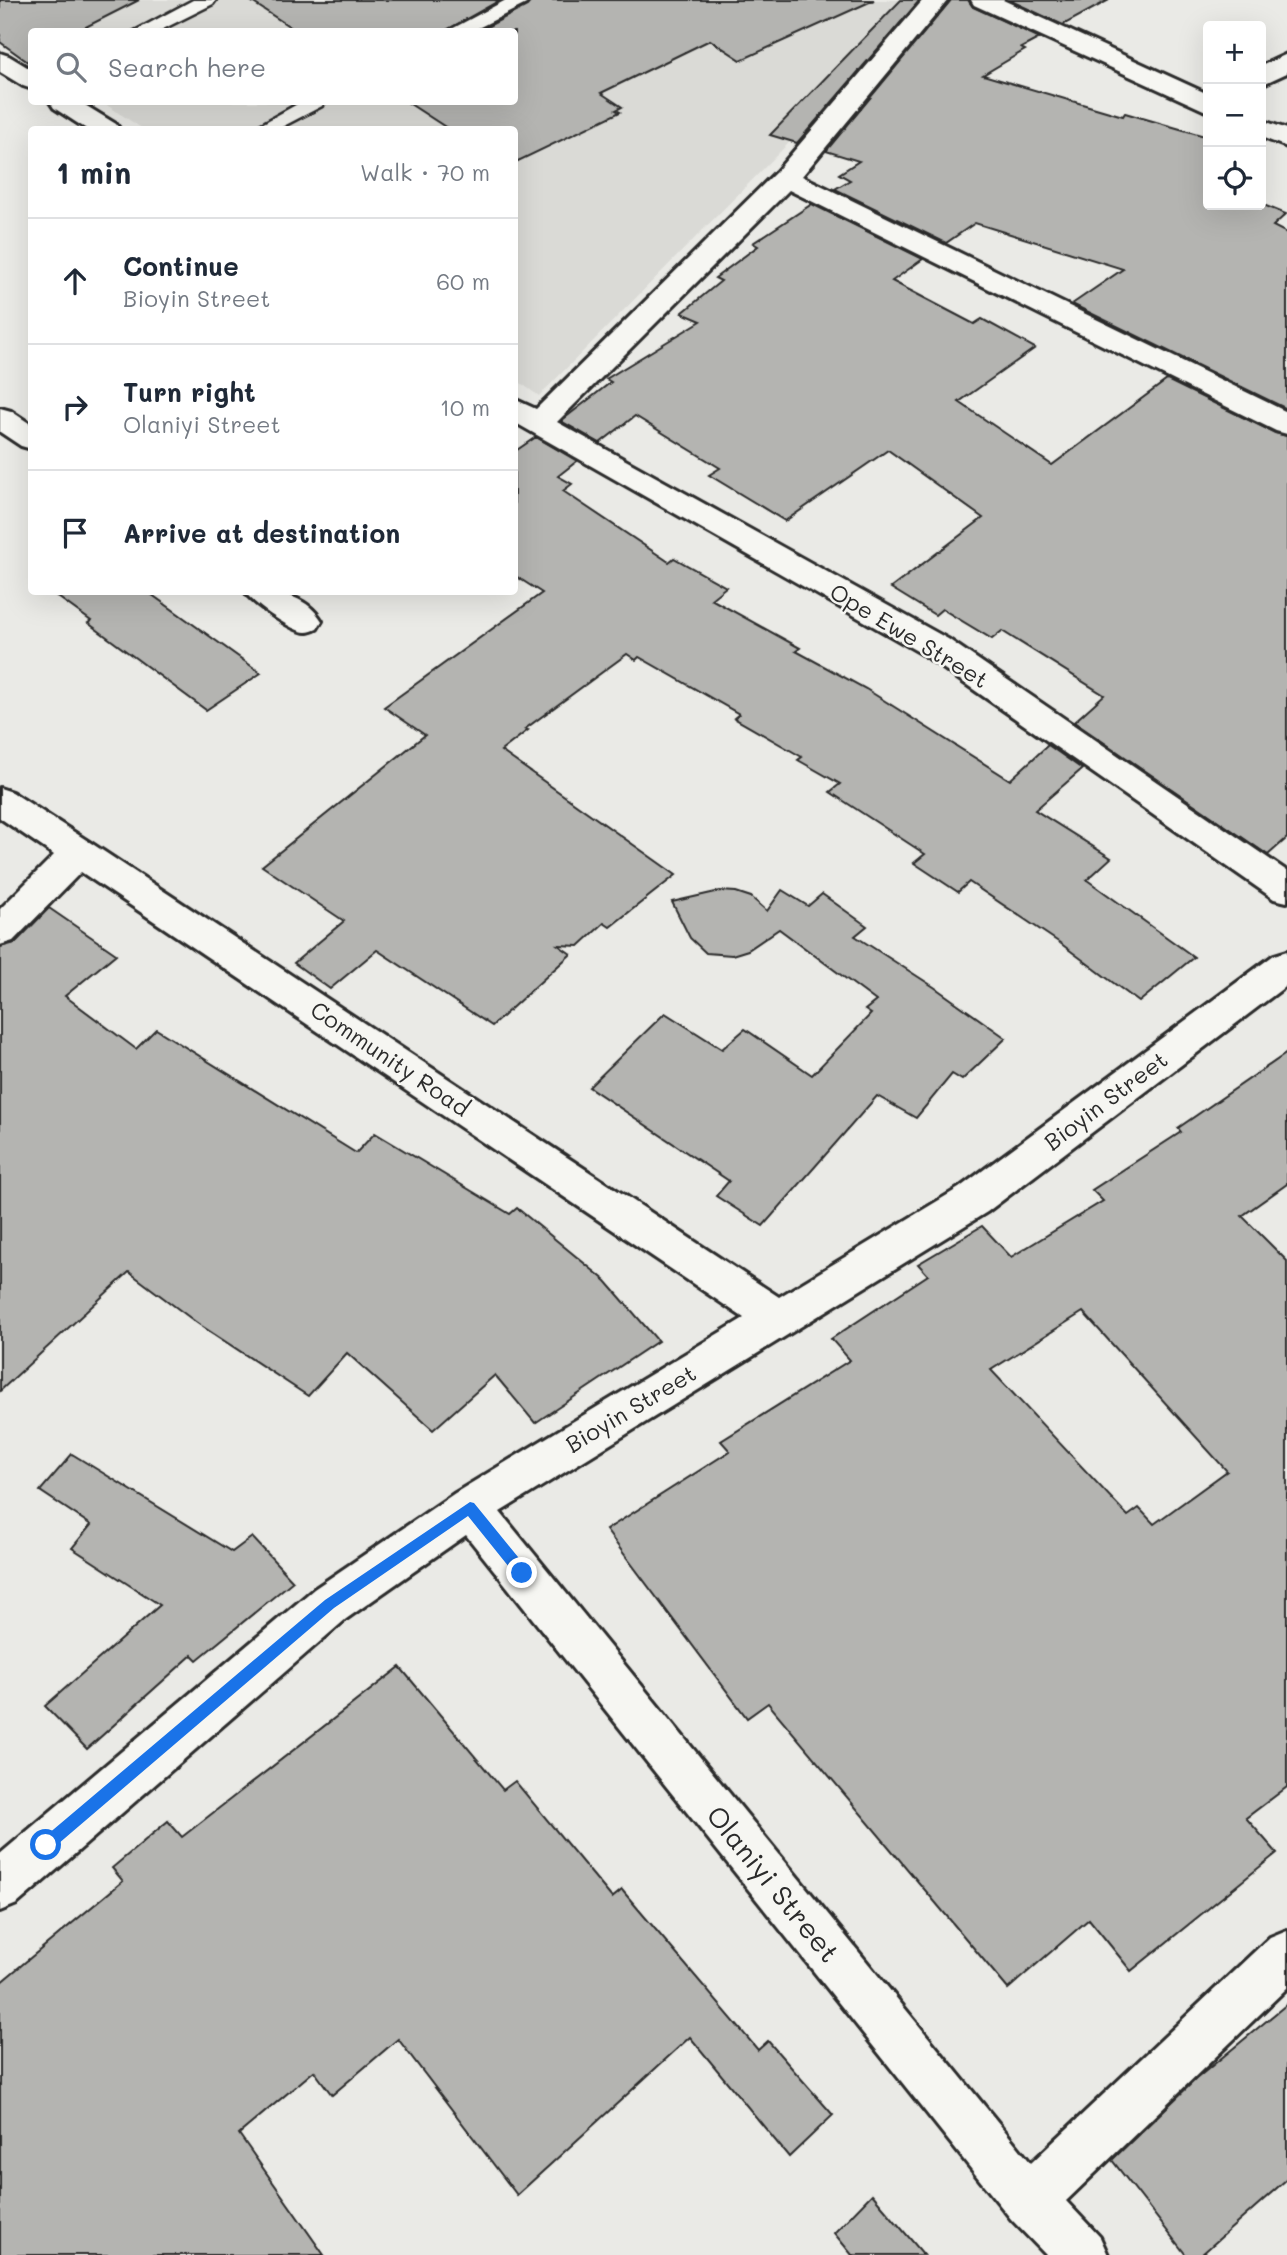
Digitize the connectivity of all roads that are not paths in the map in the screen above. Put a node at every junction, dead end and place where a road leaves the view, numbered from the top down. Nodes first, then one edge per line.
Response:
1 (206, 0) edge
2 (520, 0) edge
3 (936, 0) edge
4 (982, 0) edge
5 (150, 28) edge
6 (463, 28) edge
7 (0, 61) edge
8 (1287, 62) edge
9 (1266, 74) edge
10 (28, 78) edge
11 (1203, 102) edge
12 (68, 105) edge
13 (309, 105) edge
14 (101, 126) edge
15 (268, 126) edge
16 (1266, 130) edge
17 (1287, 139) edge
18 (786, 178) junction
19 (526, 416) edge
20 (0, 418) edge
21 (1287, 424) edge
22 (28, 436) edge
23 (266, 595) edge
24 (306, 621) dead end
25 (0, 801) edge
26 (79, 852) junction
27 (1287, 889) edge
28 (0, 930) edge
29 (1287, 965) edge
30 (779, 1319) junction
31 (470, 1507) junction
32 (0, 1887) edge
33 (1287, 1954) edge
34 (1030, 2202) junction
35 (1082, 2255) edge

1 - 5 lane
2 - 6 lane
3 - 18 street
4 - 11 street
7 - 10 street
8 - 9 street
12 - 14 street
13 - 15 lane
16 - 17 street
18 - 19 street
18 - 21 street
19 - 27 street, Ope Ewe Street
20 - 22 street
23 - 24 street
25 - 26 street, Community Road
26 - 28 street
26 - 30 street, Community Road
29 - 30 street, Bioyin Street
30 - 31 street, Bioyin Street
31 - 32 street, Bioyin Street
31 - 34 street, Olaniyi Street
33 - 34 street
34 - 35 street, Olaniyi Street

